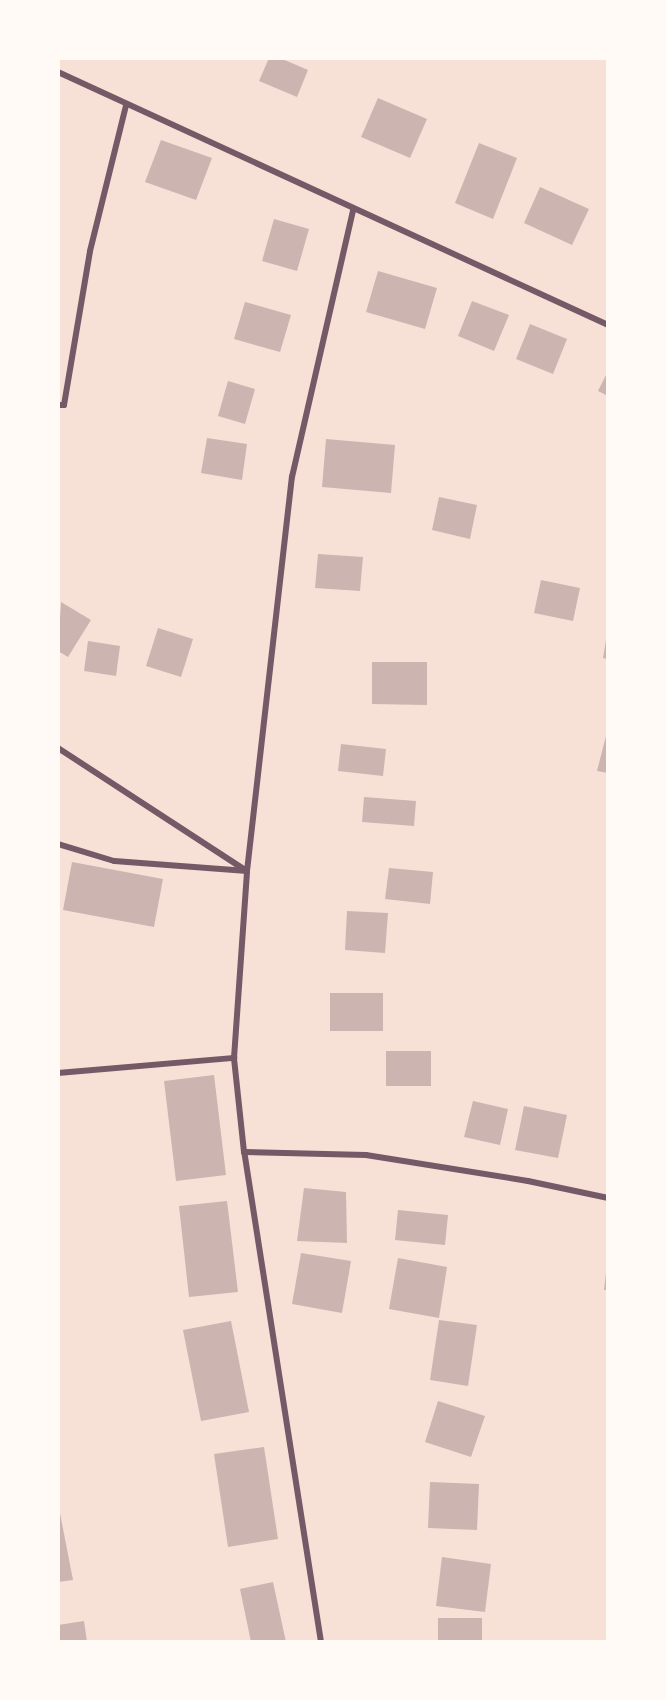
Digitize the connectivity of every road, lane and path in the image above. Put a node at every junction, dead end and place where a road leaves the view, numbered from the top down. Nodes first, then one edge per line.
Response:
1 (58, 72) edge
2 (126, 105) junction
3 (353, 210) junction
4 (608, 325) edge
5 (58, 405) edge
6 (58, 748) edge
7 (58, 844) edge
8 (247, 871) junction
9 (234, 1058) junction
10 (58, 1073) edge
11 (244, 1152) junction
12 (608, 1198) edge
13 (321, 1641) edge

1 - 2 street
2 - 3 street
2 - 5 street
3 - 4 street
3 - 8 street
6 - 8 street
7 - 8 street
8 - 9 street
9 - 10 street
9 - 11 street
11 - 12 street
11 - 13 street

